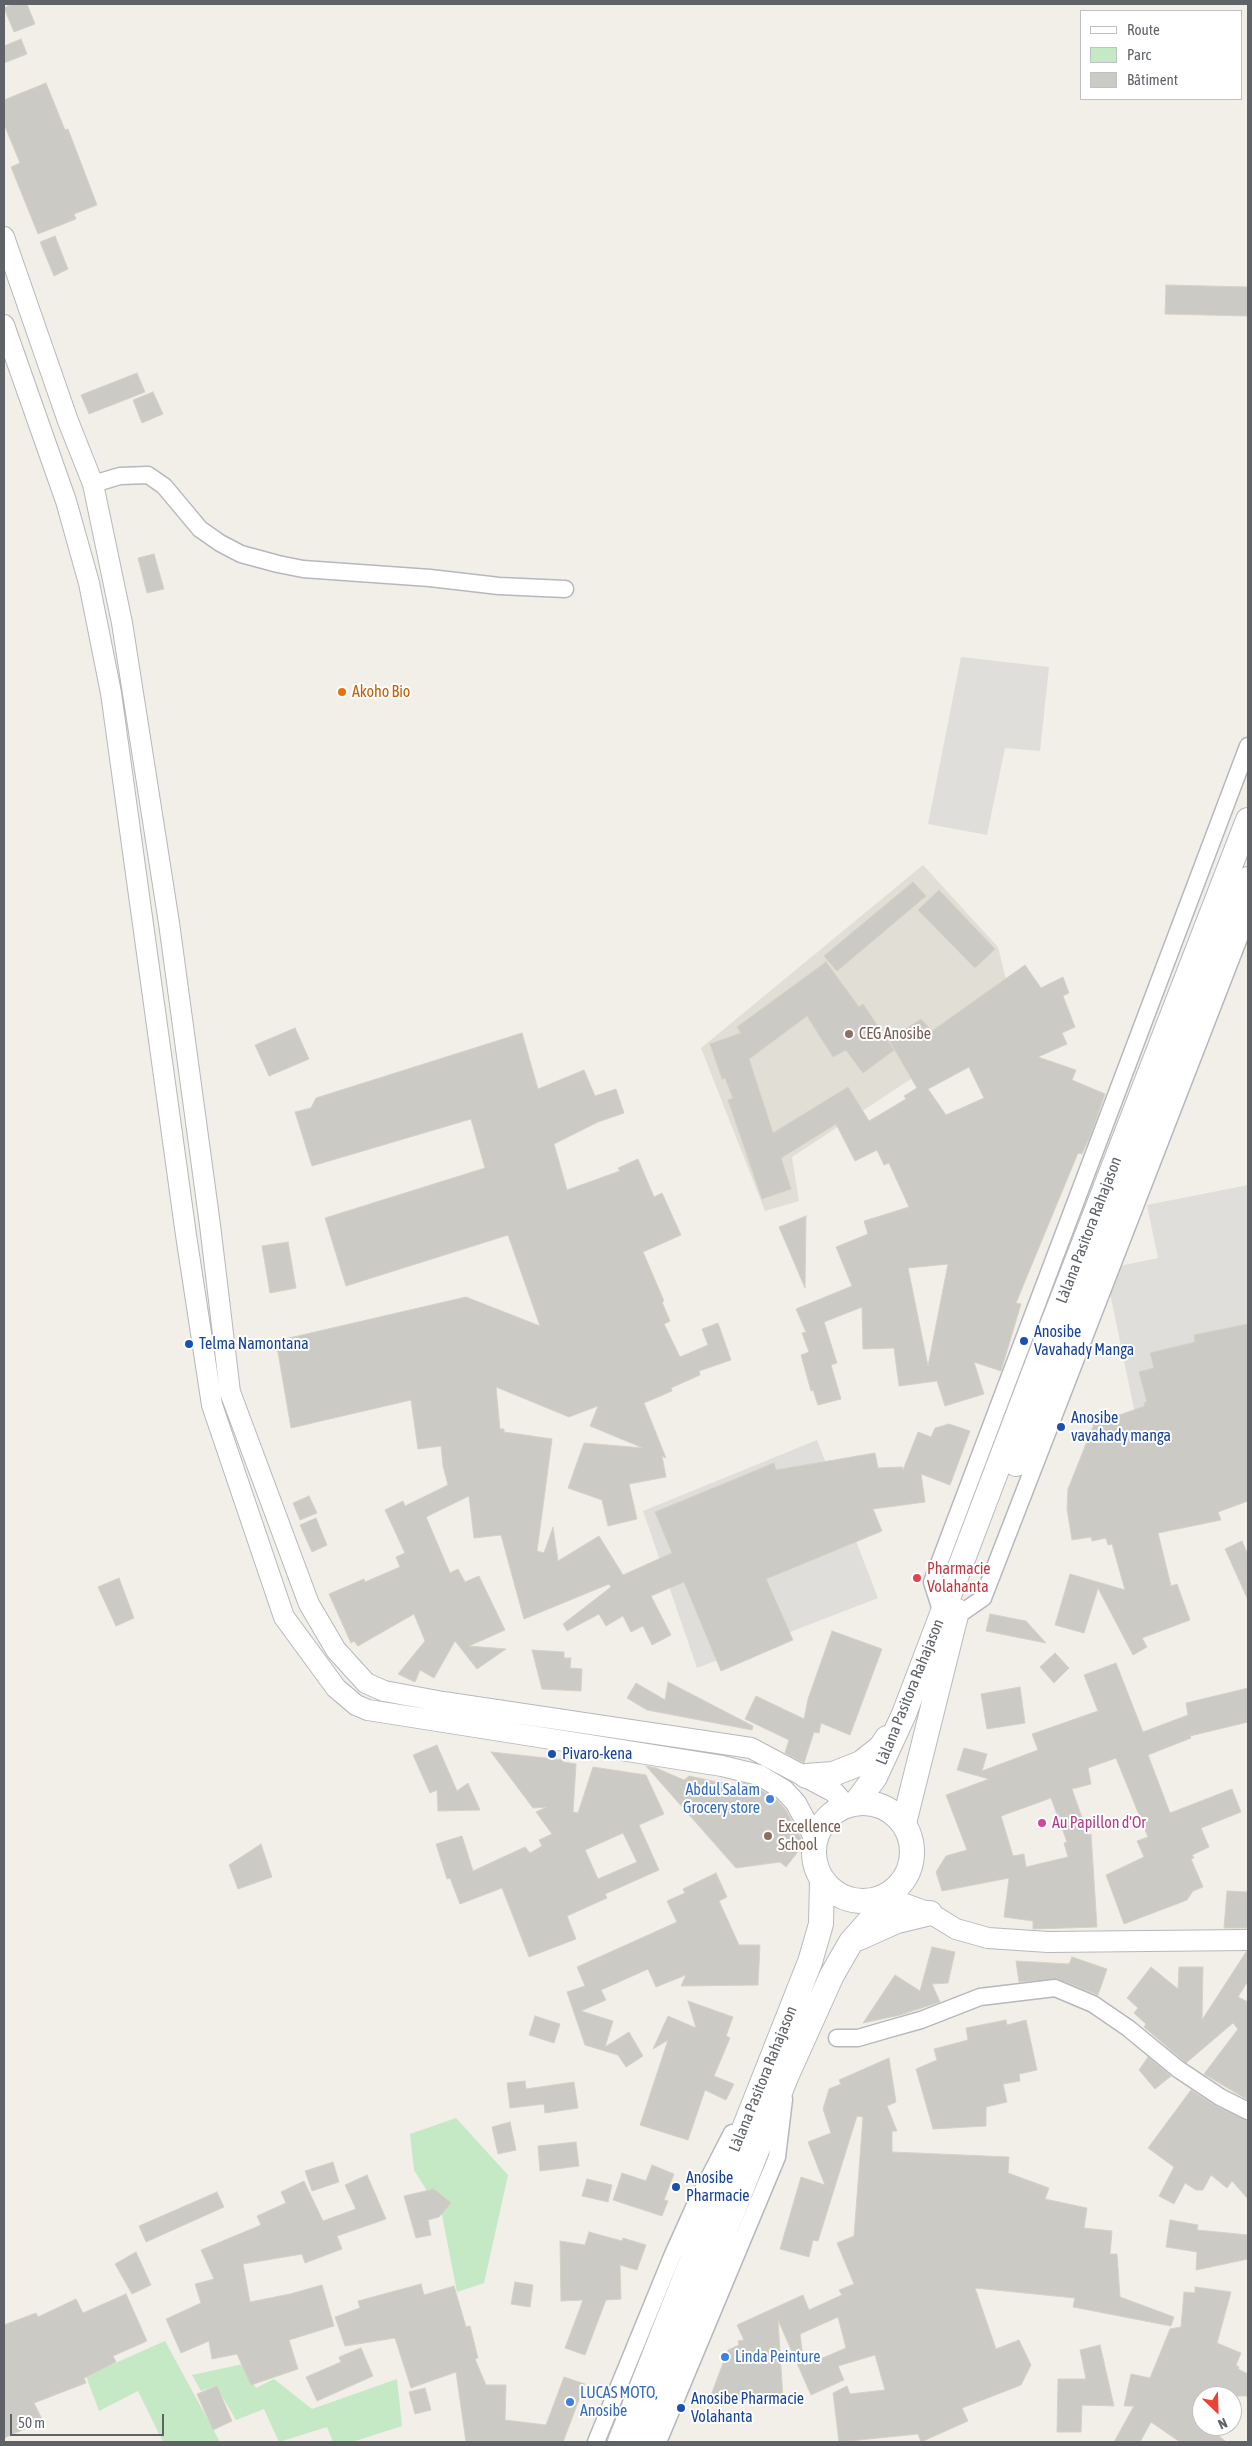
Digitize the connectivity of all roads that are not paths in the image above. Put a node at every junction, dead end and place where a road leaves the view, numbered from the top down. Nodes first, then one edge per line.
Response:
1 (4, 237) edge
2 (4, 325) edge
3 (93, 484) junction
4 (565, 589) dead end
5 (1248, 746) edge
6 (1248, 820) edge
7 (1248, 879) edge
8 (1248, 916) edge
9 (948, 1616) junction
10 (904, 1714) junction
11 (806, 1776) junction
12 (851, 1805) junction
13 (904, 1823) junction
14 (815, 1839) junction
15 (822, 1880) junction
16 (886, 1897) junction
17 (930, 1913) junction
18 (1248, 1940) edge
19 (851, 1942) junction
20 (837, 2038) dead end
21 (776, 2077) junction
22 (1248, 2111) edge
23 (596, 2442) edge
24 (620, 2442) edge
25 (641, 2442) edge
26 (658, 2442) edge

1 - 3 street
2 - 14 street
3 - 4 street
3 - 11 street
5 - 9 street
6 - 9 main road, Làlana Pasitora Rahajason
7 - 9 main road, Làlana Pasitora Rahajason
8 - 9 street
9 - 10 main road, Làlana Pasitora Rahajason
9 - 13 main road, Làlana Pasitora Rahajason
10 - 11 main road
10 - 12 main road, Làlana Pasitora Rahajason
11 - 12 street
12 - 13 main road
12 - 14 main road
13 - 16 main road
14 - 15 main road
15 - 16 main road
15 - 21 main road, Làlana Pasitora Rahajason
16 - 17 street
16 - 19 main road, Làlana Pasitora Rahajason
17 - 18 street
17 - 19 main road
19 - 21 main road, Làlana Pasitora Rahajason
20 - 22 street
21 - 23 street
21 - 24 main road, Làlana Pasitora Rahajason
21 - 25 main road, Làlana Pasitora Rahajason
21 - 26 street

